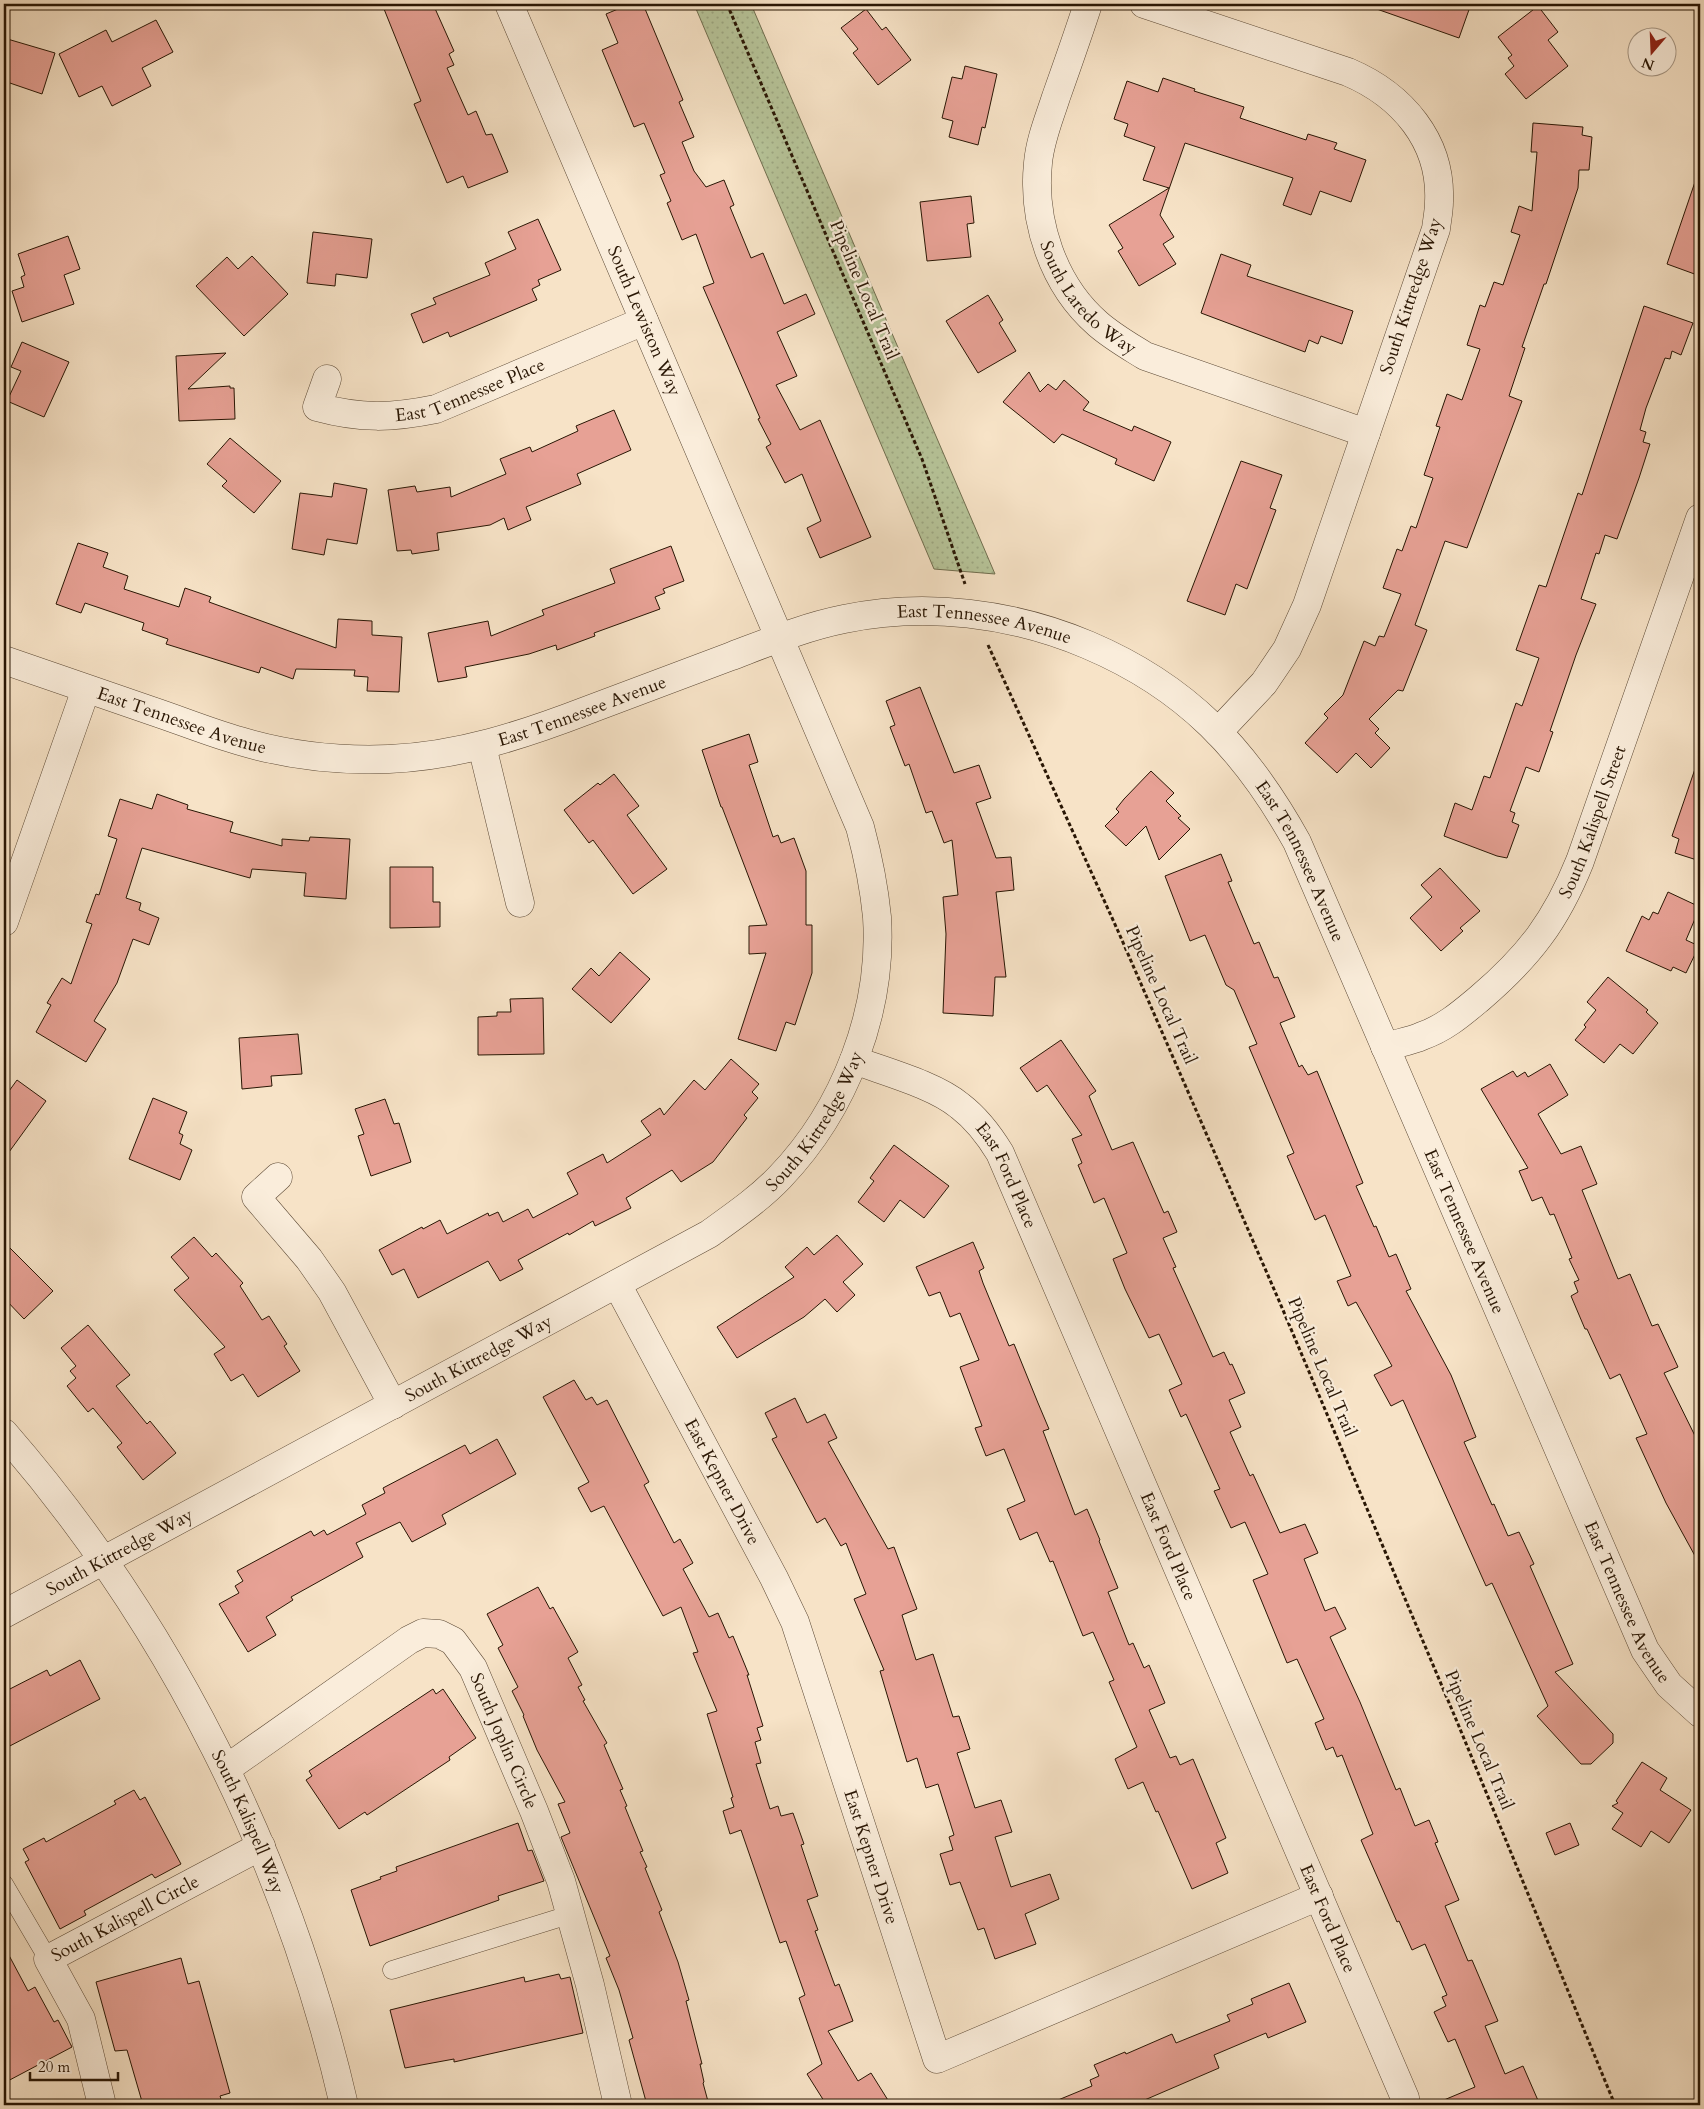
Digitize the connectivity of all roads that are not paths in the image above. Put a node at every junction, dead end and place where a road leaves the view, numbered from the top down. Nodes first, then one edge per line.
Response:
1 (508, 4) edge
2 (1088, 4) edge
3 (1144, 4) edge
4 (644, 321) junction
5 (327, 379) dead end
6 (1366, 433) junction
7 (1700, 518) edge
8 (780, 638) junction
9 (4, 660) edge
10 (86, 689) junction
11 (1218, 732) junction
12 (482, 746) junction
13 (520, 903) dead end
14 (4, 922) edge
15 (1385, 1047) junction
16 (854, 1060) junction
17 (278, 1177) dead end
18 (617, 1284) junction
19 (393, 1405) junction
20 (4, 1433) edge
21 (103, 1560) junction
22 (4, 1614) edge
23 (1700, 1713) edge
24 (226, 1769) junction
25 (261, 1846) junction
26 (4, 1884) edge
27 (1319, 1896) junction
28 (572, 1914) junction
29 (48, 1959) junction
30 (392, 1970) dead end
31 (102, 2105) edge
32 (344, 2105) edge
33 (618, 2105) edge
34 (1406, 2105) edge

1 - 4 street, South Lewiston Way
2 - 6 street, South Laredo Way
3 - 6 street, South Kittredge Way
4 - 5 street, East Tennessee Place
4 - 8 street, South Lewiston Way
6 - 11 street, South Kittredge Way
7 - 15 street, South Kalispell Street
8 - 11 street, East Tennessee Avenue
8 - 12 street, East Tennessee Avenue
8 - 16 street, South Kittredge Way
9 - 10 street, East Tennessee Avenue
10 - 12 street, East Tennessee Avenue
10 - 14 street
11 - 15 street, East Tennessee Avenue
12 - 13 street, East Tennessee Avenue
15 - 23 street, East Tennessee Avenue
16 - 18 street, South Kittredge Way
16 - 27 street, East Ford Place
17 - 19 street, South Kittredge Way
18 - 19 street, South Kittredge Way
18 - 27 street, East Kepner Drive
19 - 21 street, South Kittredge Way
20 - 21 street, South Kalispell Way
21 - 22 street, South Kittredge Way
21 - 24 street, South Kalispell Way
24 - 25 street, South Kalispell Way
24 - 28 street, South Joplin Circle
25 - 29 street, South Kalispell Circle
25 - 32 street, South Kalispell Way
26 - 29 lane
27 - 34 street, East Ford Place
28 - 30 lane
28 - 33 street, South Joplin Circle
29 - 31 street, South Kalispell Circle

